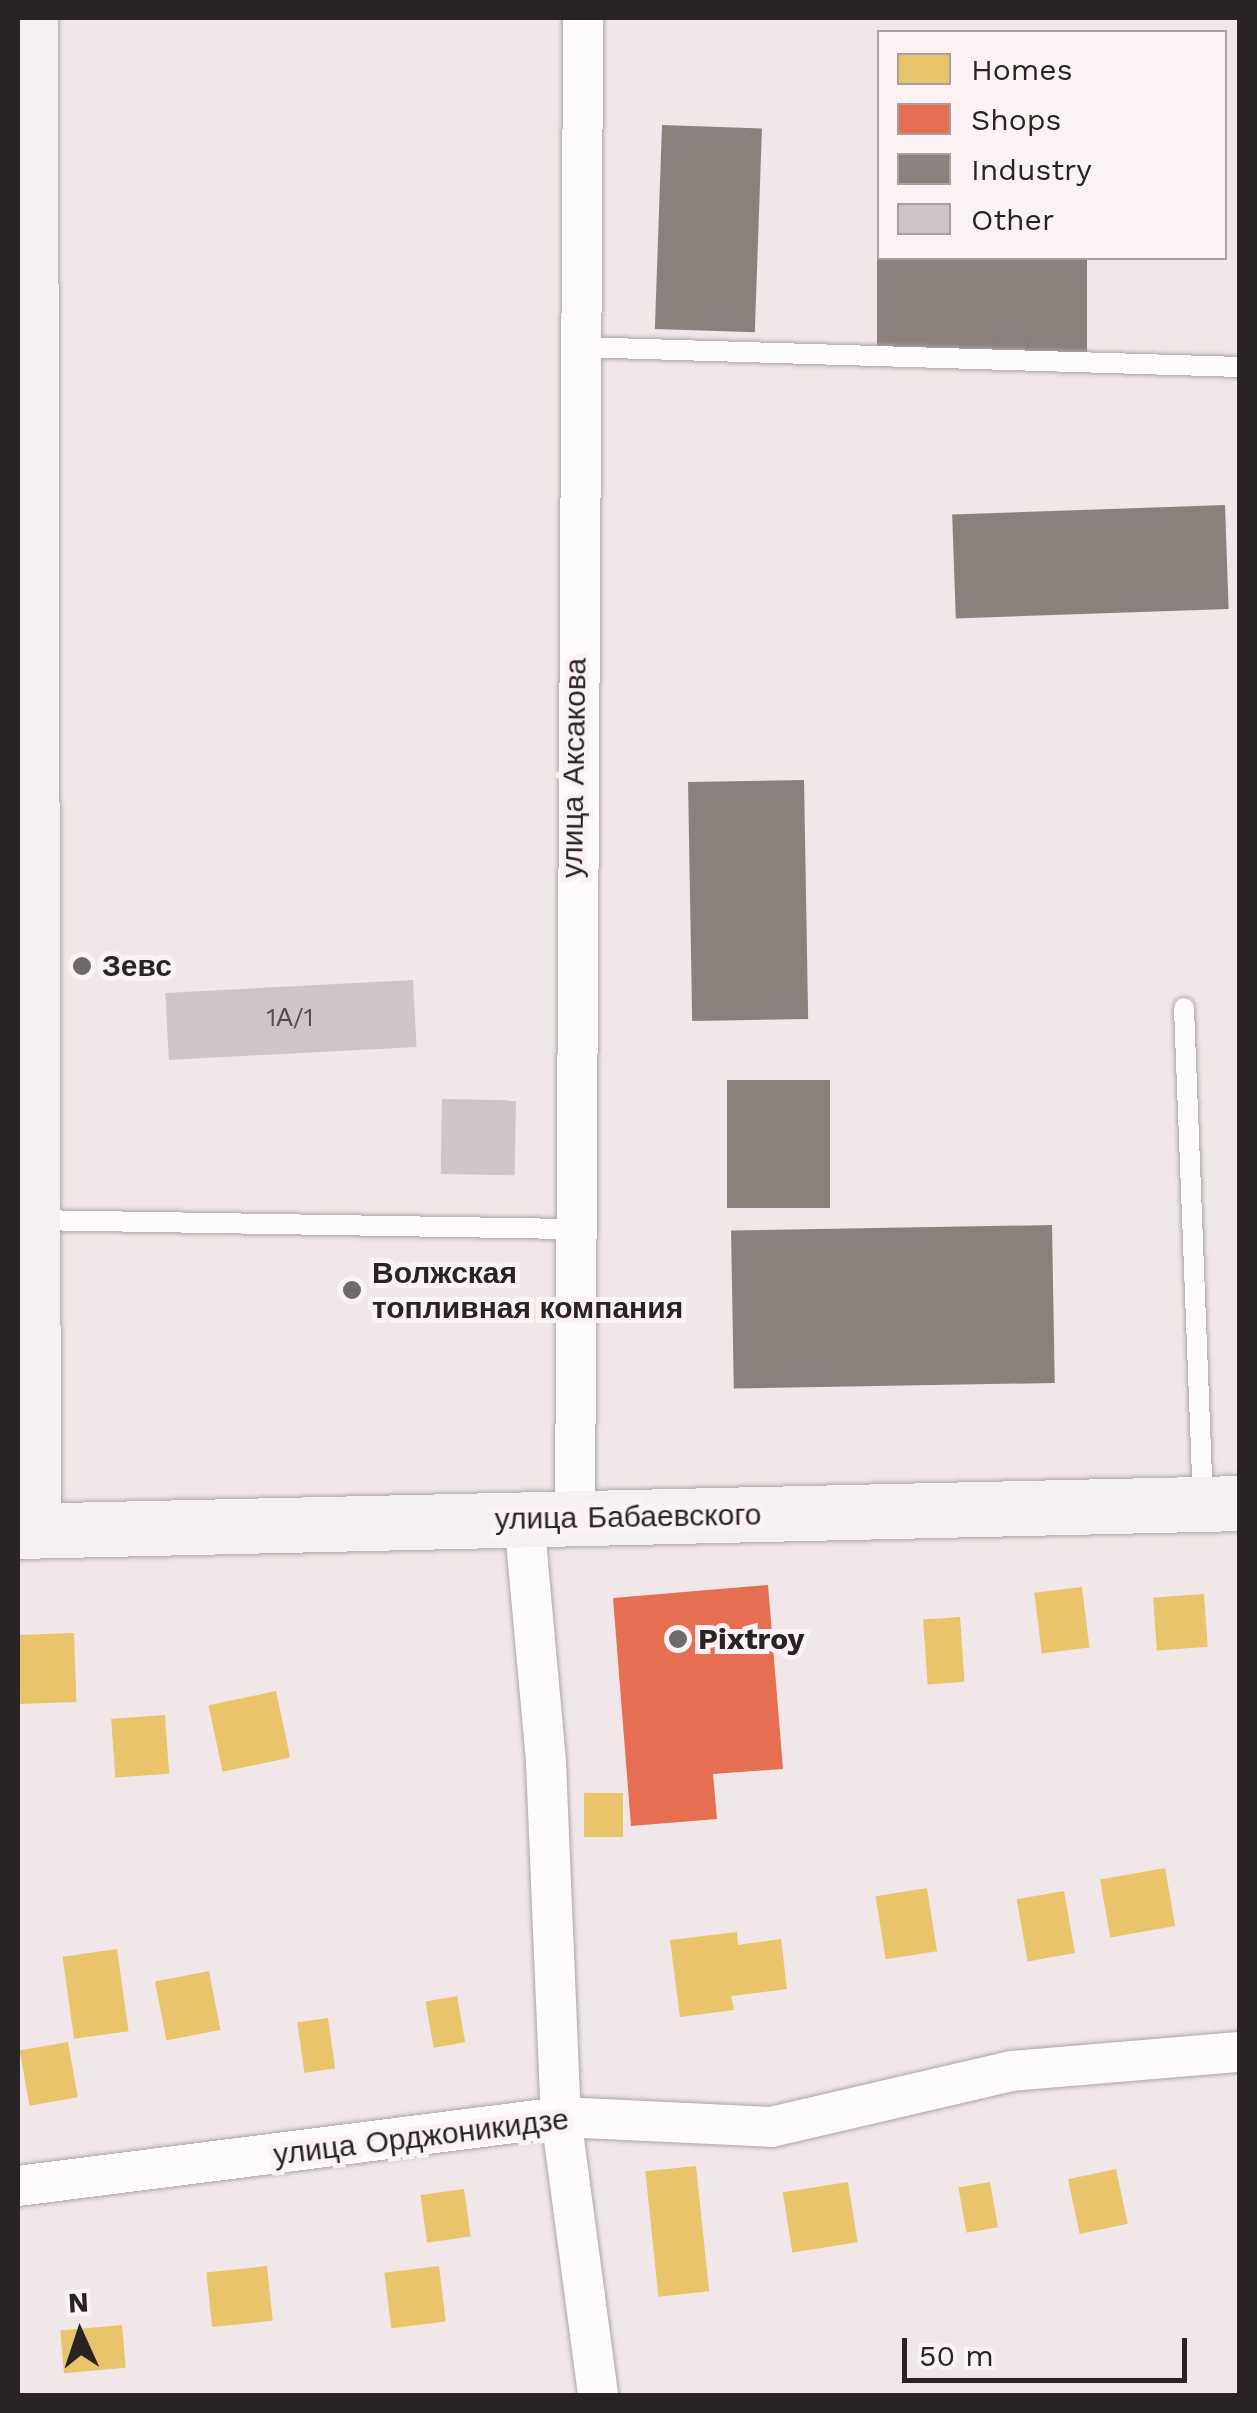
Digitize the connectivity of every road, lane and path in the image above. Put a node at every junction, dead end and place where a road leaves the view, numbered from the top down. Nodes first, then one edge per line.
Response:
1 (30, 18) edge
2 (583, 18) edge
3 (578, 346) junction
4 (1240, 367) edge
5 (1184, 1008) dead end
6 (30, 1220) junction
7 (570, 1230) junction
8 (1221, 1504) edge
9 (549, 1519) junction
10 (25, 1530) edge
11 (1240, 2052) edge
12 (562, 2117) junction
13 (18, 2186) edge
14 (598, 2396) edge

1 - 6 main road
2 - 3 street, улица Аксакова
3 - 4 lane
3 - 7 street, улица Аксакова
5 - 8 lane
6 - 7 lane
6 - 10 main road
7 - 9 street, улица Аксакова
8 - 9 main road, улица Бабаевского
9 - 10 main road, улица Бабаевского
9 - 12 street, улица Аксакова
11 - 12 street, улица Орджоникидзе
12 - 13 street, улица Орджоникидзе
12 - 14 street, улица Аксакова

